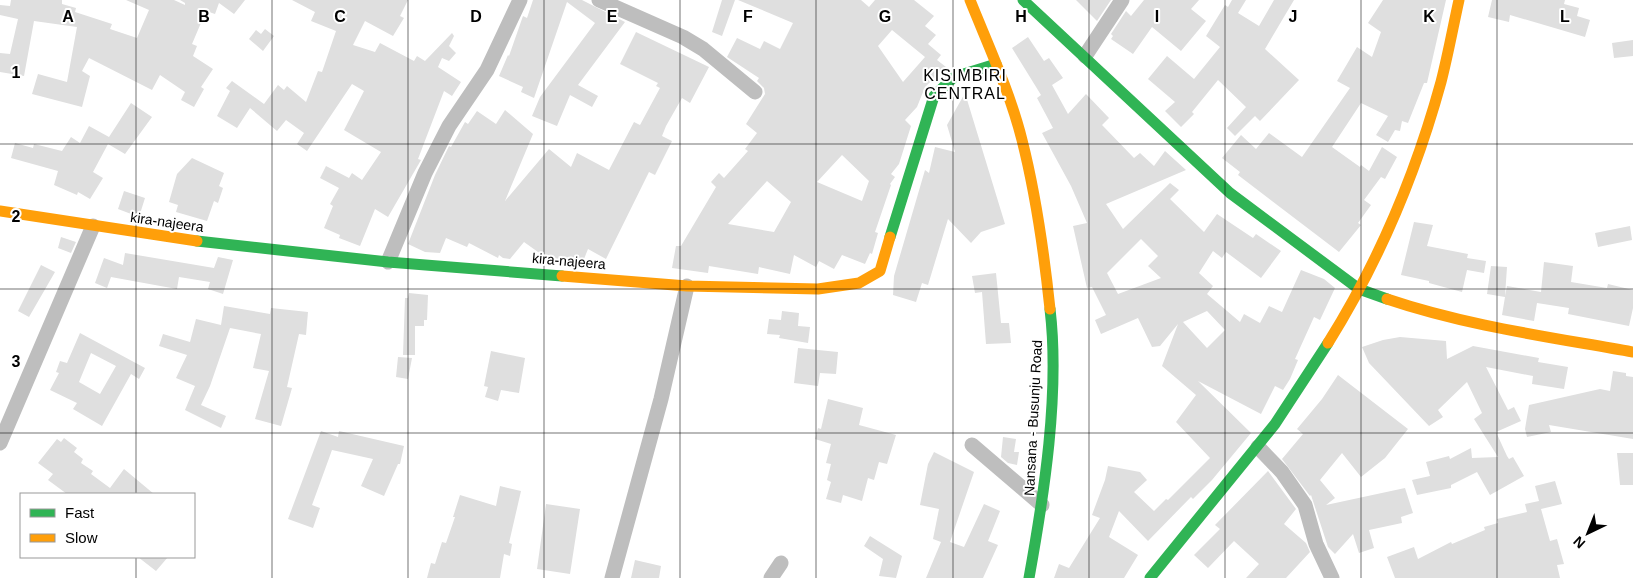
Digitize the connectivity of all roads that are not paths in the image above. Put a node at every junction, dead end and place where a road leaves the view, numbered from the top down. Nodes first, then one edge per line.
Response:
1 (520, 0) edge
2 (599, 0) edge
3 (970, 0) edge
4 (1023, 0) edge
5 (1122, 0) edge
6 (1459, 0) edge
7 (1085, 56) junction
8 (996, 64) junction
9 (755, 92) dead end
10 (0, 211) edge
11 (93, 226) junction
12 (388, 262) junction
13 (687, 286) junction
14 (1359, 289) junction
15 (1633, 352) edge
16 (0, 443) edge
17 (972, 445) dead end
18 (1258, 447) junction
19 (1042, 505) junction
20 (781, 563) dead end
21 (612, 578) edge
22 (771, 578) edge
23 (1029, 578) edge
24 (1150, 578) edge
25 (1332, 578) edge

1 - 12 street
2 - 9 street
3 - 8 street, Nansana - Busunju Road
4 - 7 street
5 - 7 street
6 - 14 street
7 - 14 street
8 - 13 street, kira-najeera
8 - 19 street, Nansana - Busunju Road
10 - 11 street, kira-najeera
11 - 12 street, kira-najeera
11 - 16 street
12 - 13 street, kira-najeera
13 - 21 street
14 - 15 street
14 - 18 street
17 - 19 street
18 - 24 street
18 - 25 street
19 - 23 street, Nansana - Busunju Road
20 - 22 street

